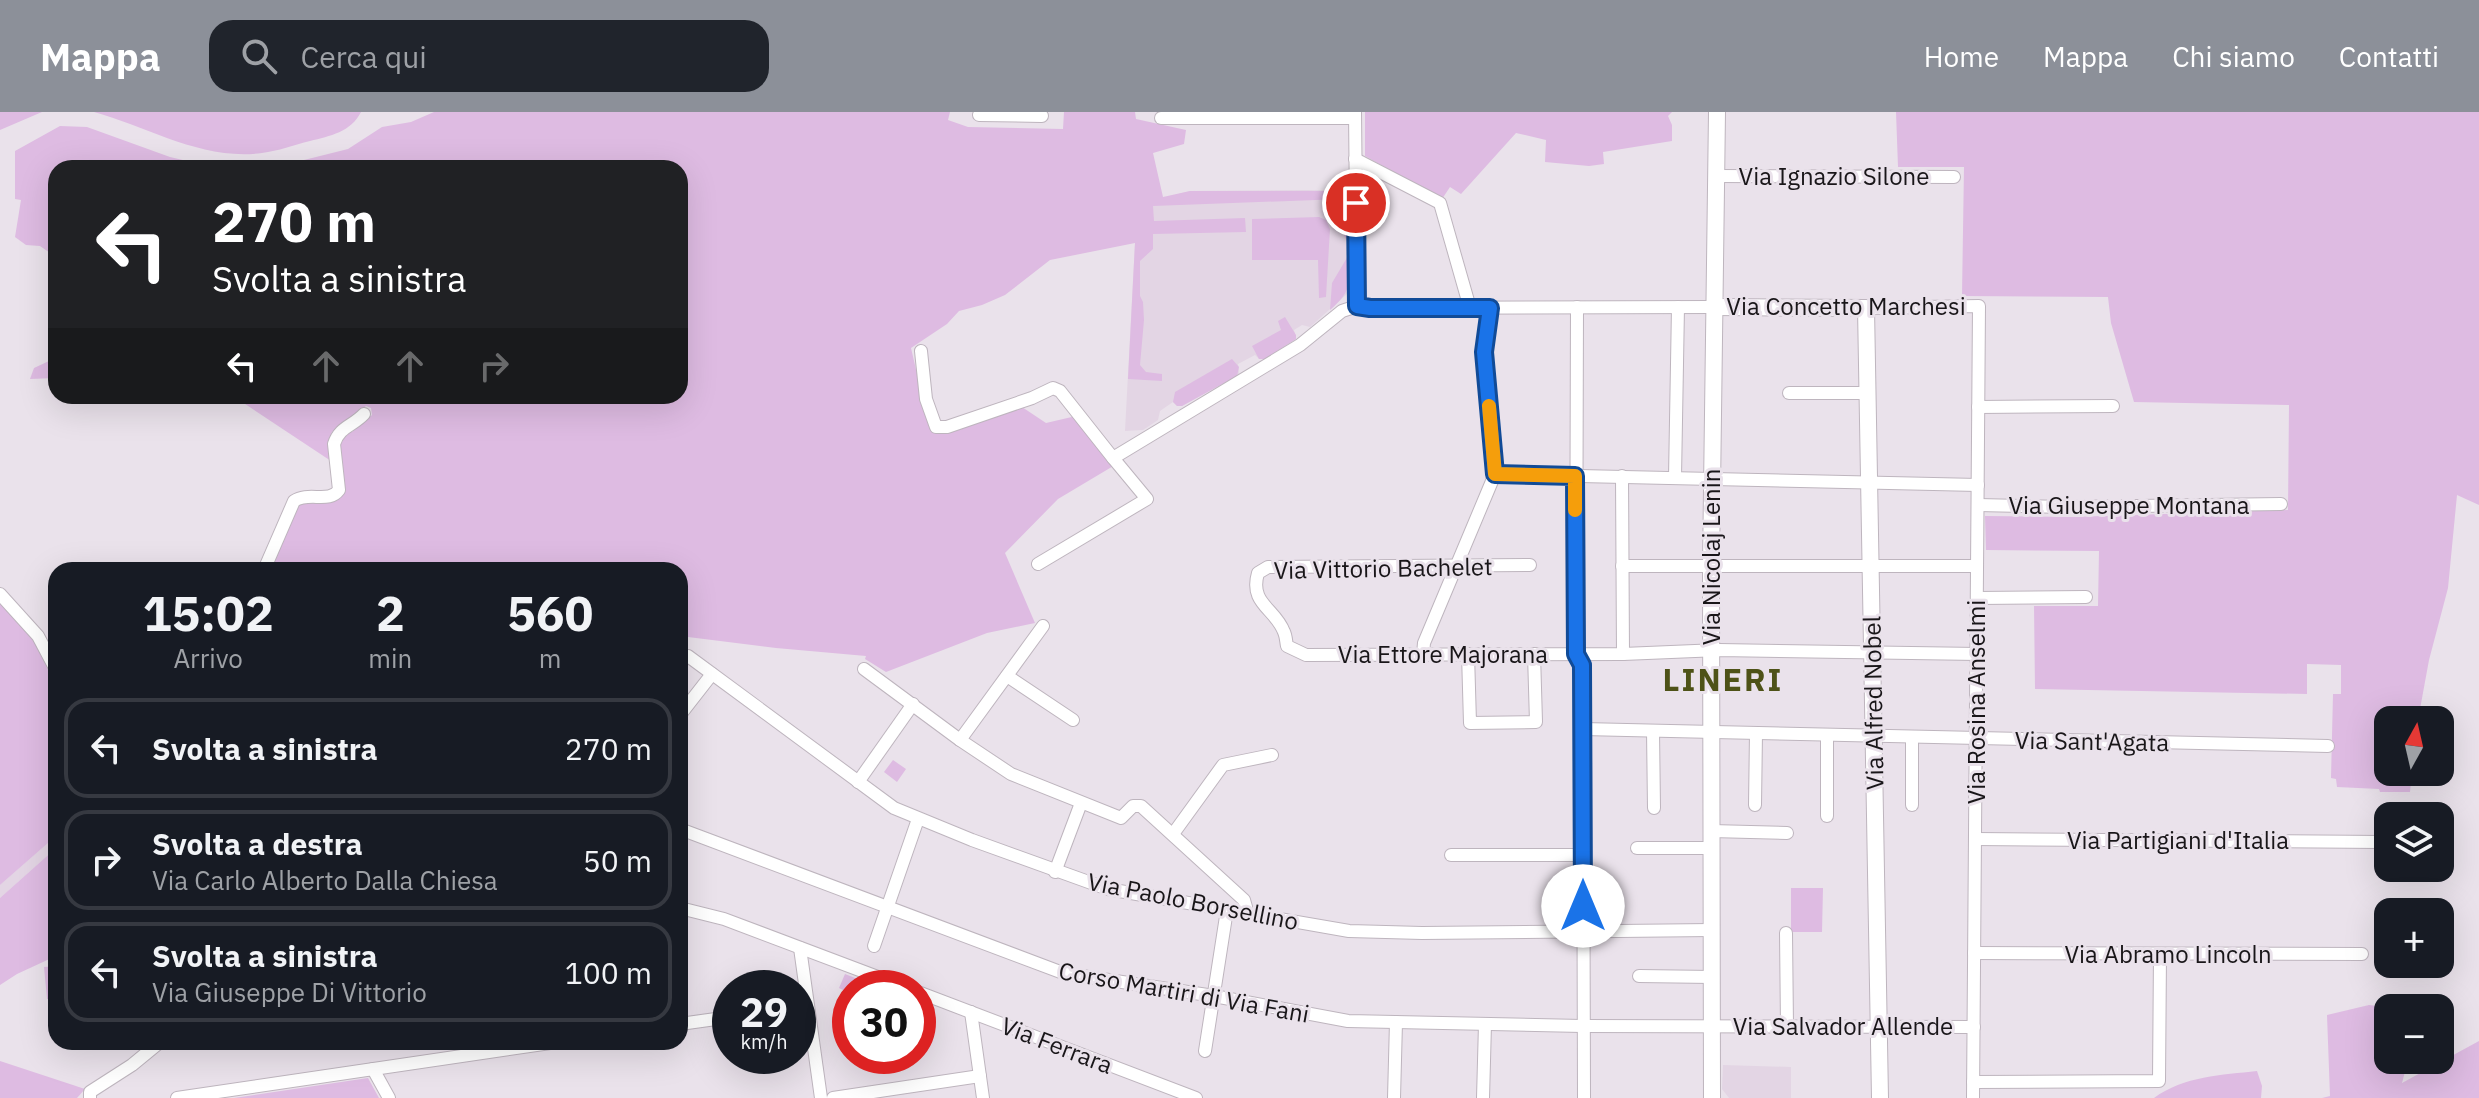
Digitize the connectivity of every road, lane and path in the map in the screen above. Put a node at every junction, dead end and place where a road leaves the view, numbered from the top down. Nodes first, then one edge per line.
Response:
1 (1717, 112) edge
2 (1007, 114) edge
3 (979, 115) dead end
4 (1355, 115) edge
5 (1042, 116) dead end
6 (1161, 118) dead end
7 (1355, 159) junction
8 (1715, 176) junction
9 (1954, 177) dead end
10 (1357, 306) junction
11 (1979, 306) joint
12 (1577, 307) junction
13 (1678, 307) junction
14 (1713, 307) junction
15 (1470, 308) junction
16 (1490, 308) junction
17 (1866, 308) junction
18 (921, 351) dead end
19 (1789, 393) dead end
20 (1868, 393) junction
21 (2113, 406) dead end
22 (1978, 407) junction
23 (364, 414) dead end
24 (1113, 458) junction
25 (1495, 474) junction
26 (1575, 476) junction
27 (1622, 476) junction
28 (1675, 477) junction
29 (1712, 478) junction
30 (1869, 482) junction
31 (1978, 485) junction
32 (2281, 504) dead end
33 (1978, 505) junction
34 (267, 562) edge
35 (1038, 564) dead end
36 (1455, 565) junction
37 (1530, 565) dead end
38 (1711, 565) junction
39 (1871, 565) junction
40 (1622, 566) junction
41 (1977, 566) junction
42 (0, 594) edge
43 (2086, 597) dead end
44 (1977, 598) junction
45 (1043, 626) dead end
46 (1284, 632) joint
47 (1711, 651) junction
48 (1872, 652) junction
49 (1423, 654) junction
50 (1468, 654) junction
51 (1534, 654) junction
52 (1576, 654) junction
53 (1623, 654) junction
54 (1978, 654) junction
55 (48, 655) edge
56 (688, 656) dead end
57 (864, 669) dead end
58 (712, 674) junction
59 (1007, 676) junction
60 (913, 704) junction
61 (688, 705) edge
62 (1073, 720) dead end
63 (1583, 729) junction
64 (1653, 731) junction
65 (1711, 732) junction
66 (1756, 733) junction
67 (1827, 735) junction
68 (1874, 736) junction
69 (1912, 737) junction
70 (1977, 738) junction
71 (960, 740) junction
72 (2328, 746) dead end
73 (1272, 755) dead end
74 (858, 782) junction
75 (1081, 803) junction
76 (1755, 805) dead end
77 (1912, 805) dead end
78 (1654, 808) dead end
79 (1827, 816) dead end
80 (918, 819) junction
81 (688, 832) edge
82 (1787, 833) dead end
83 (1173, 834) junction
84 (1711, 839) junction
85 (1975, 839) junction
86 (2374, 842) edge
87 (1637, 848) dead end
88 (1451, 855) dead end
89 (1583, 855) junction
90 (1055, 872) junction
91 (887, 908) junction
92 (688, 910) edge
93 (1227, 910) junction
94 (1248, 914) junction
95 (1712, 930) junction
96 (1583, 931) junction
97 (1786, 933) dead end
98 (874, 946) dead end
99 (800, 948) junction
100 (1974, 953) junction
101 (2160, 954) junction
102 (2362, 954) dead end
103 (801, 970) edge
104 (859, 970) edge
105 (1639, 976) dead end
106 (1712, 977) junction
107 (1214, 996) junction
108 (936, 999) edge
109 (971, 1012) junction
110 (712, 1020) edge
111 (1396, 1022) junction
112 (688, 1023) edge
113 (1485, 1024) junction
114 (1582, 1026) junction
115 (1712, 1026) junction
116 (1787, 1026) junction
117 (1879, 1026) junction
118 (1974, 1027) junction
119 (150, 1050) edge
120 (502, 1050) edge
121 (1205, 1051) dead end
122 (373, 1069) junction
123 (816, 1072) edge
124 (980, 1076) junction
125 (1973, 1082) junction
126 (90, 1098) edge
127 (177, 1098) edge
128 (389, 1098) edge
129 (821, 1098) edge
130 (833, 1098) edge
131 (983, 1098) edge
132 (1196, 1098) edge
133 (1394, 1098) edge
134 (1483, 1098) edge
135 (1584, 1098) edge
136 (1712, 1098) edge
137 (1880, 1098) edge
138 (1973, 1098) edge

1 - 8 main road, Via Nicolaj Lenin
2 - 3 street
2 - 5 street
4 - 6 street
4 - 7 street
7 - 10 street
7 - 15 street
8 - 9 street, Via Ignazio Silone
8 - 14 main road, Via Nicolaj Lenin
10 - 15 street
10 - 24 street
11 - 17 street, Via Concetto Marchesi
11 - 22 street, Via Rosina Anselmi
12 - 13 street
12 - 16 street
12 - 26 street
13 - 14 street
13 - 28 street
14 - 17 main road, Via Concetto Marchesi
14 - 29 main road, Via Nicolaj Lenin
15 - 16 street
16 - 25 street
17 - 20 main road, Via Alfred Nobel
18 - 24 street
19 - 20 street
20 - 30 main road, Via Alfred Nobel
21 - 22 street
22 - 31 street, Via Rosina Anselmi
23 - 34 street
24 - 35 street
25 - 26 street
25 - 36 street
26 - 27 street
26 - 52 street
27 - 28 street
27 - 40 street
28 - 29 street
29 - 30 street
29 - 38 main road, Via Nicolaj Lenin
30 - 31 street
30 - 39 main road, Via Alfred Nobel
31 - 33 street, Via Rosina Anselmi
32 - 33 street, Via Giuseppe Montana
33 - 41 street, Via Rosina Anselmi
36 - 37 street, Via Vittorio Bachelet
36 - 46 street, Via Vittorio Bachelet
36 - 49 street
38 - 39 street
38 - 40 street
38 - 47 main road, Via Nicolaj Lenin
39 - 41 street
39 - 48 main road, Via Alfred Nobel
40 - 53 street
41 - 44 street, Via Rosina Anselmi
42 - 55 street
43 - 44 street
44 - 54 street, Via Rosina Anselmi
45 - 59 street
46 - 49 street, Via Ettore Majorana
47 - 48 street, Via Ettore Majorana
47 - 53 street, Via Ettore Majorana
47 - 65 main road, Via Nicolaj Lenin
48 - 54 street, Via Ettore Majorana
48 - 68 main road, Via Alfred Nobel
49 - 50 street, Via Ettore Majorana
50 - 51 street, Via Ettore Majorana
50 - 51 street
51 - 52 street, Via Ettore Majorana
52 - 53 street, Via Ettore Majorana
52 - 63 street
54 - 70 street, Via Rosina Anselmi
56 - 58 street, Via Paolo Borsellino
57 - 60 street
58 - 61 street
58 - 74 street, Via Paolo Borsellino
59 - 62 street
59 - 71 street
60 - 71 street
60 - 74 street
63 - 64 street, Via Sant'Agata
63 - 89 street
64 - 65 street, Via Sant'Agata
64 - 78 street
65 - 66 street, Via Sant'Agata
65 - 84 main road, Via Nicolaj Lenin
66 - 67 street, Via Sant'Agata
66 - 76 street
67 - 68 street, Via Sant'Agata
67 - 79 street
68 - 69 street, Via Sant'Agata
68 - 117 main road, Via Alfred Nobel
69 - 70 street, Via Sant'Agata
69 - 77 street
70 - 72 street, Via Sant'Agata
70 - 85 street, Via Rosina Anselmi
71 - 75 street
73 - 83 street
74 - 80 street, Via Paolo Borsellino
75 - 83 street
75 - 90 street
80 - 90 street, Via Paolo Borsellino
80 - 91 street
81 - 91 street, Corso Martiri di Via Fani
82 - 84 street
83 - 94 street
84 - 87 street
84 - 95 main road, Via Nicolaj Lenin
85 - 86 street, Via Partigiani d'Italia
85 - 100 street, Via Rosina Anselmi
88 - 89 street
89 - 96 street
90 - 93 street, Via Paolo Borsellino
91 - 98 street
91 - 107 street, Corso Martiri di Via Fani
92 - 99 street
93 - 94 street, Via Paolo Borsellino
93 - 107 street
94 - 96 street, Via Paolo Borsellino
95 - 96 street, Via Paolo Borsellino
95 - 106 main road, Via Nicolaj Lenin
96 - 114 street
97 - 116 street
99 - 103 street
99 - 104 street
100 - 101 street, Via Abramo Lincoln
100 - 118 street, Via Rosina Anselmi
101 - 102 street, Via Abramo Lincoln
101 - 125 street
105 - 106 street
106 - 115 main road, Via Nicolaj Lenin
107 - 111 street, Corso Martiri di Via Fani
107 - 121 street
108 - 109 street, Via Ferrara
109 - 124 street
109 - 132 street, Via Ferrara
110 - 112 street
111 - 113 street, Corso Martiri di Via Fani
111 - 133 street
113 - 114 street, Corso Martiri di Via Fani
113 - 134 street
114 - 115 street, Corso Martiri di Via Fani
114 - 135 street
115 - 116 street, Via Salvador Allende
115 - 136 main road, Via Nicolaj Lenin
116 - 117 street, Via Salvador Allende
117 - 118 street, Via Salvador Allende
117 - 137 main road, Via Alfred Nobel
118 - 125 street, Via Rosina Anselmi
119 - 126 street
120 - 122 street
122 - 127 street
122 - 128 street
123 - 129 street
124 - 130 street
124 - 131 street
125 - 138 street, Via Rosina Anselmi

